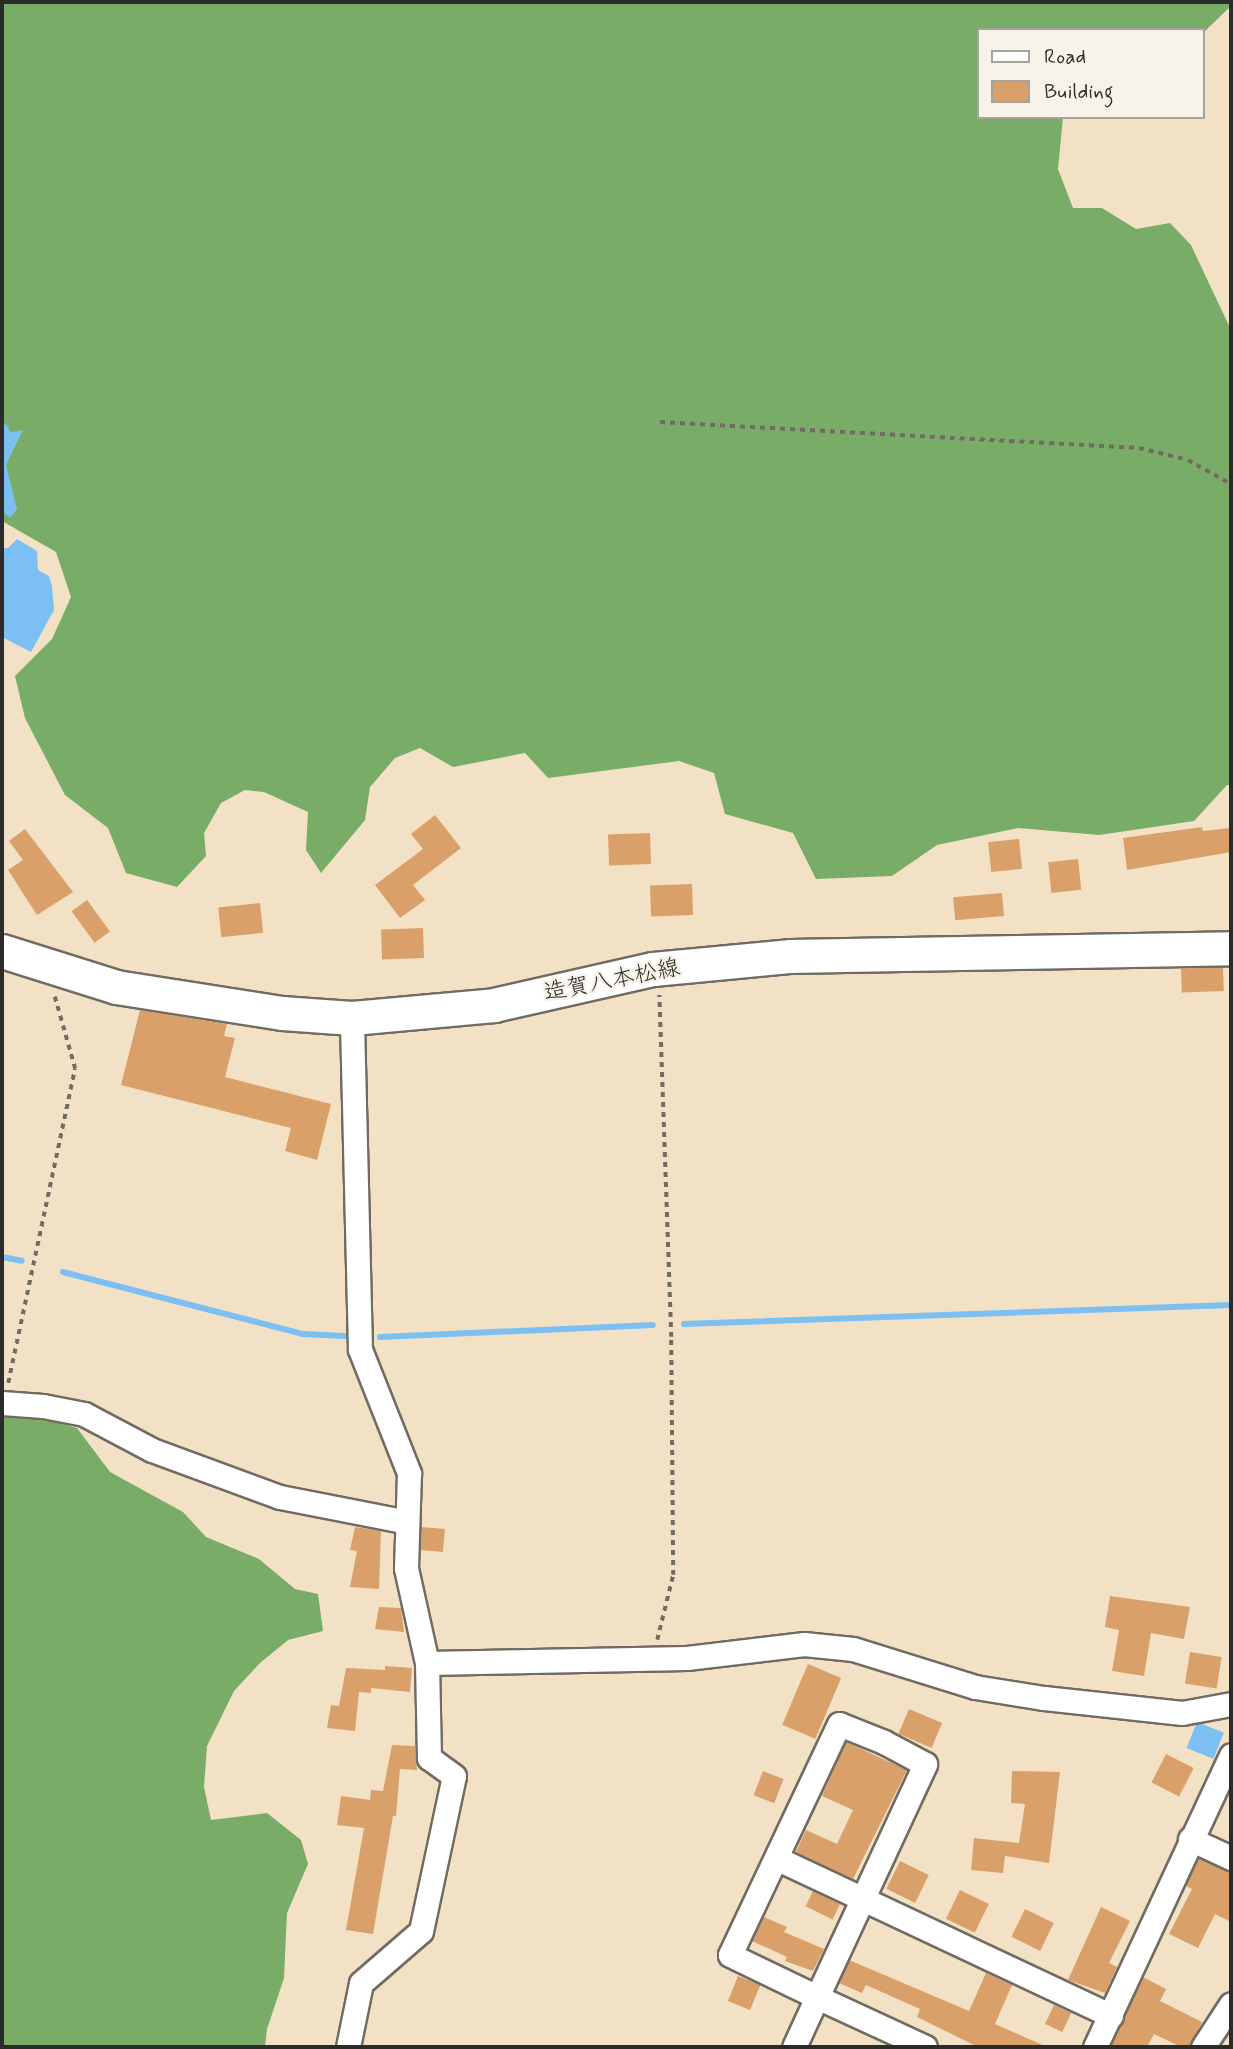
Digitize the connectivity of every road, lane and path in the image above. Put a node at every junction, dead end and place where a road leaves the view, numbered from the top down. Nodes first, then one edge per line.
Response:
1 (660, 422) dead end
2 (1231, 484) edge
3 (1231, 948) edge
4 (2, 951) edge
5 (61, 969) junction
6 (653, 969) junction
7 (352, 1017) junction
8 (3, 1403) edge
9 (407, 1522) junction
10 (652, 1658) junction
11 (427, 1663) junction
12 (1231, 1704) edge
13 (1231, 1755) edge
14 (1190, 1839) junction
15 (1231, 1858) edge
16 (778, 1859) junction
17 (863, 1897) junction
18 (817, 1997) junction
19 (1231, 2004) edge
20 (1111, 2016) junction
21 (348, 2047) edge
22 (794, 2047) edge
23 (925, 2047) edge
24 (1095, 2047) edge
25 (1203, 2047) edge

1 - 2 path
3 - 6 main road, 造賀八本松線
4 - 5 main road, 造賀八本松線
5 - 7 main road, 造賀八本松線
5 - 8 path
6 - 7 main road, 造賀八本松線
6 - 10 path
7 - 9 street
8 - 9 street
9 - 11 street
10 - 11 street
10 - 12 street
11 - 21 street
13 - 14 street
14 - 15 street
14 - 20 street
16 - 17 street
16 - 17 street
16 - 18 street
17 - 18 street
17 - 20 street
18 - 22 street
18 - 23 street
19 - 25 street
20 - 24 street

